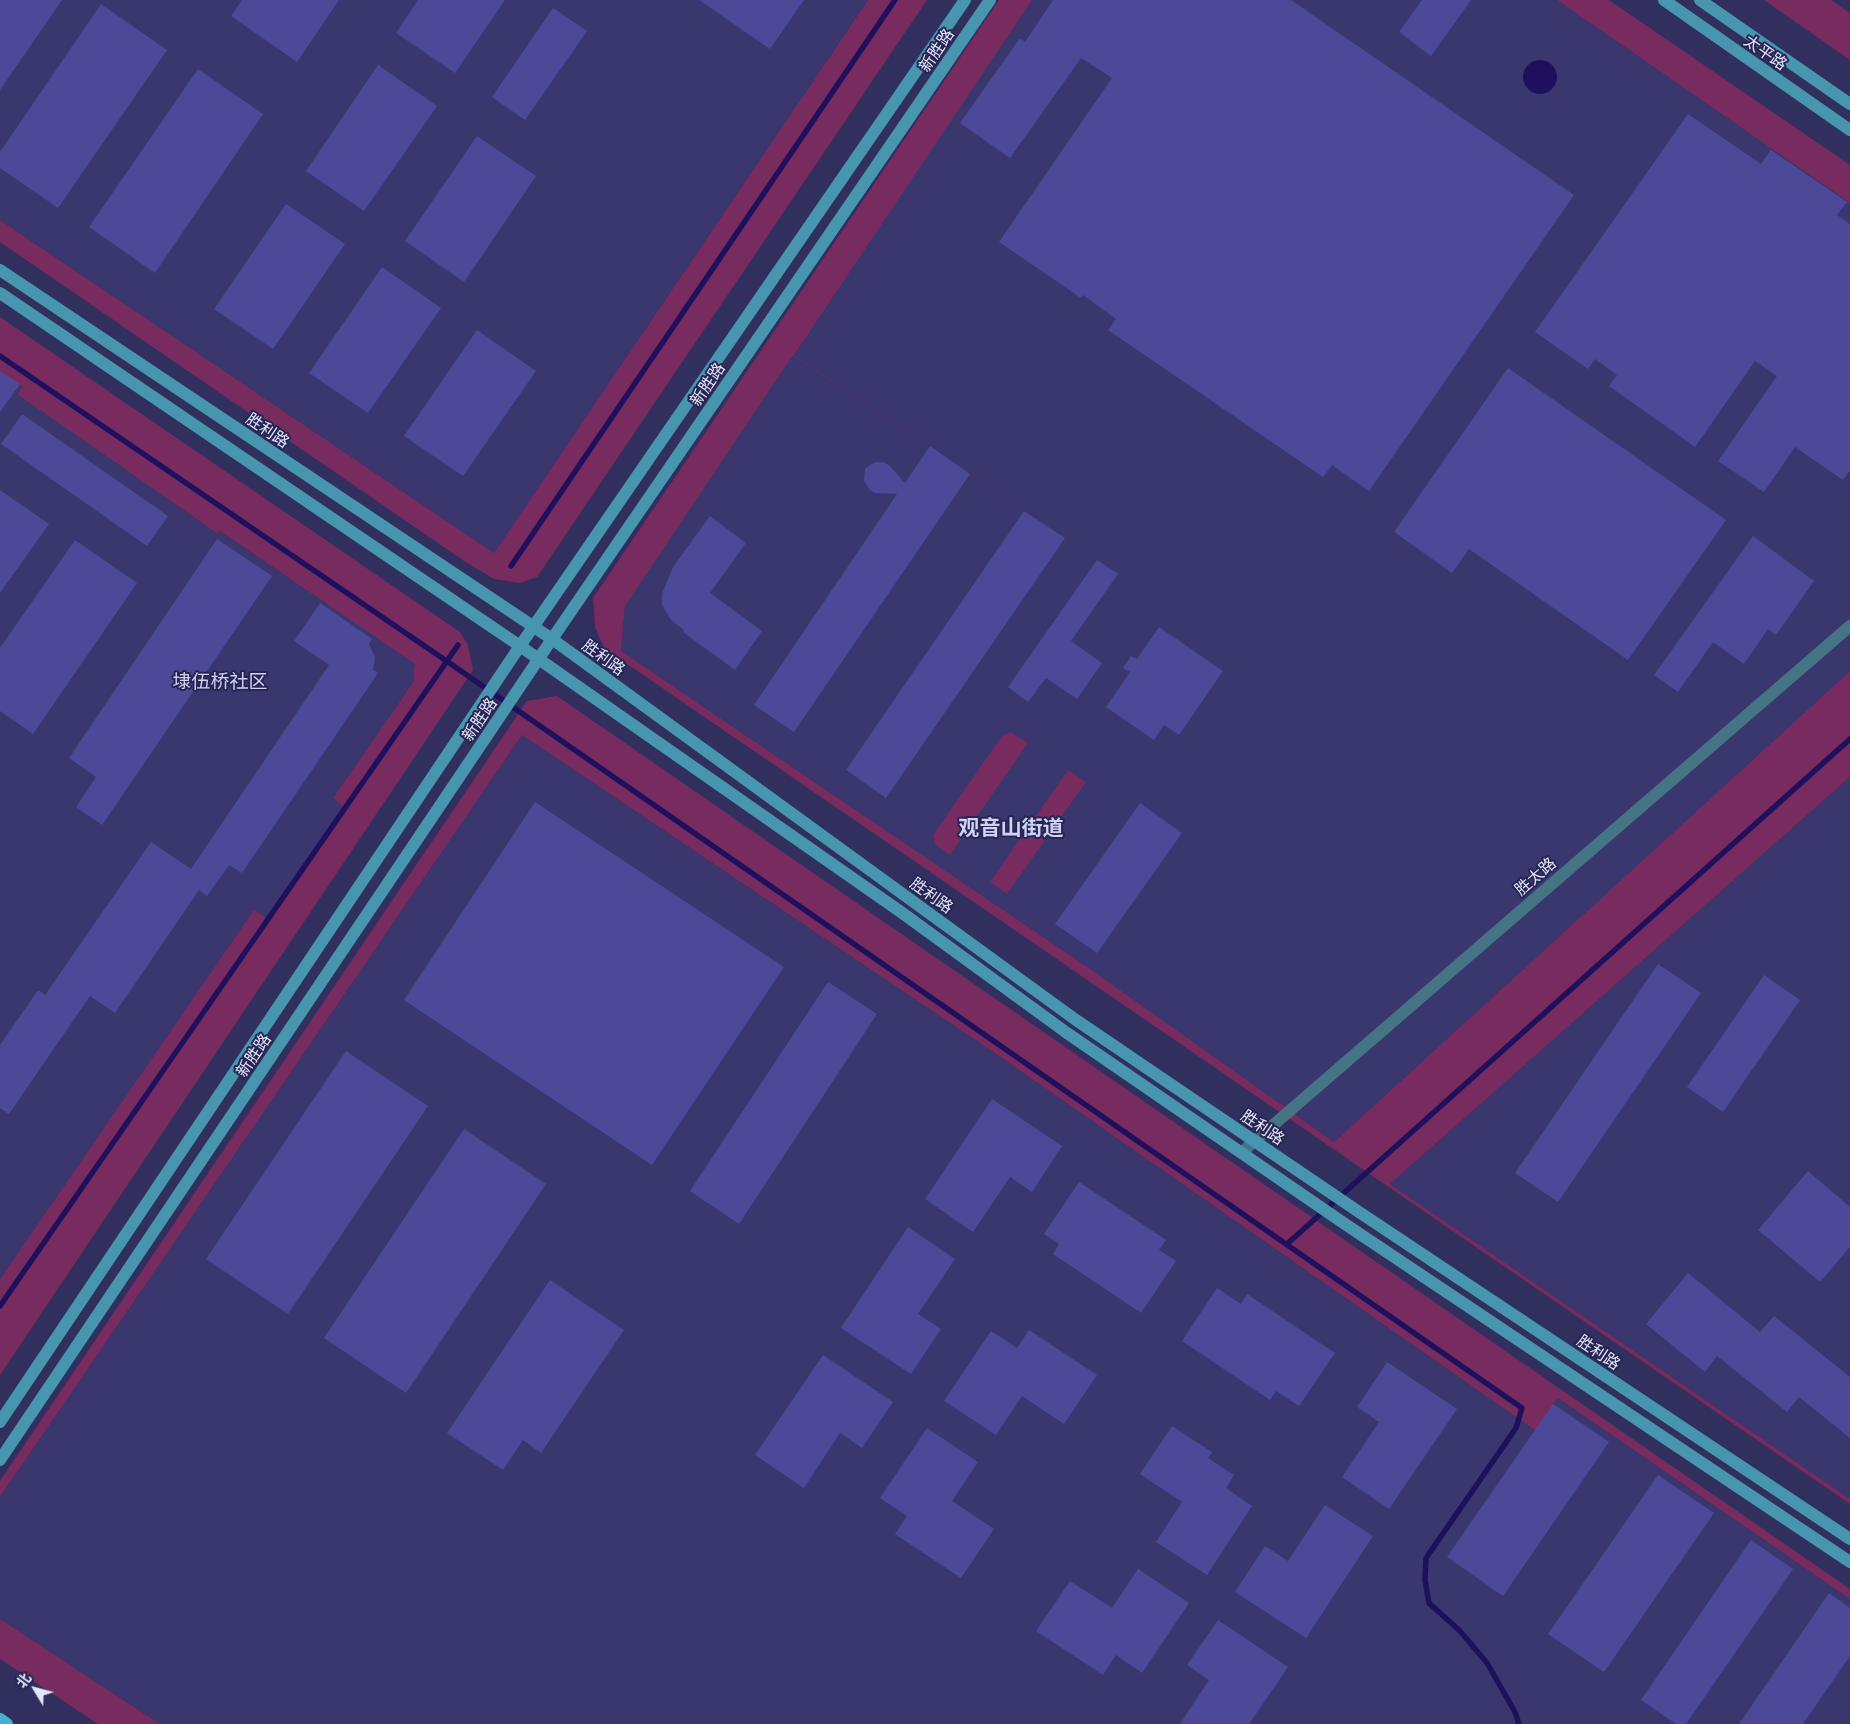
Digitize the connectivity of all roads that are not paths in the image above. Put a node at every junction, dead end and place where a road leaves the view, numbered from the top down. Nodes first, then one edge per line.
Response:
1 (965, 0) edge
2 (990, 0) edge
3 (1664, 0) edge
4 (1700, 0) edge
5 (1850, 104) edge
6 (1850, 130) edge
7 (0, 270) edge
8 (0, 293) edge
9 (1850, 626) edge
10 (534, 627) junction
11 (552, 639) junction
12 (520, 646) junction
13 (539, 659) junction
14 (1255, 1141) junction
15 (1242, 1152) junction
16 (0, 1422) edge
17 (0, 1460) edge
18 (1850, 1539) edge
19 (1850, 1562) edge
20 (0, 1719) edge
21 (7, 1724) edge

1 - 10 street, 新胜路
2 - 11 street, 新胜路
3 - 6 street, 太平路
4 - 5 street, 太平路
7 - 10 street, 胜利路
8 - 12 street, 胜利路
9 - 14 street, 胜太路
10 - 11 street, 胜利路
10 - 12 street, 新胜路
11 - 13 street, 新胜路
11 - 14 street, 胜利路
12 - 13 street, 胜利路
12 - 16 street, 新胜路
13 - 15 street, 胜利路
13 - 17 street, 新胜路
14 - 15 street, 胜太路
14 - 18 street, 胜利路
15 - 19 street, 胜利路
20 - 21 main road

